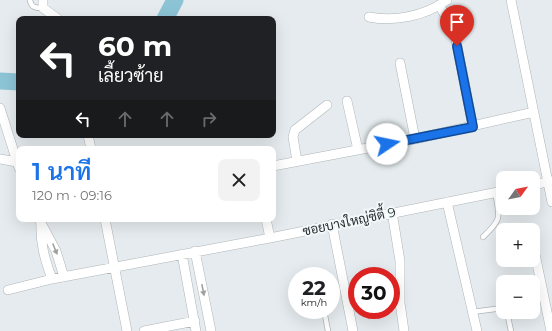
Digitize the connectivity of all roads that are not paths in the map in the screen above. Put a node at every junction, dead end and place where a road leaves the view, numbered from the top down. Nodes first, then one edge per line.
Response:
1 (30, 0) edge
2 (511, 0) edge
3 (443, 3) edge
4 (43, 4) edge
5 (55, 16) edge
6 (369, 17) dead end
7 (400, 63) dead end
8 (347, 101) dead end
9 (327, 105) dead end
10 (0, 108) edge
11 (534, 112) junction
12 (473, 127) junction
13 (415, 139) junction
14 (358, 150) junction
15 (16, 159) edge
16 (0, 160) edge
17 (297, 161) junction
18 (16, 164) edge
19 (276, 165) edge
20 (550, 181) edge
21 (540, 183) edge
22 (496, 193) edge
23 (447, 202) junction
24 (552, 202) edge
25 (392, 212) junction
26 (499, 215) edge
27 (40, 222) edge
28 (41, 222) edge
29 (106, 222) edge
30 (267, 222) edge
31 (332, 224) junction
32 (483, 237) dead end
33 (270, 238) junction
34 (195, 251) junction
35 (182, 254) junction
36 (115, 267) junction
37 (538, 267) edge
38 (64, 277) junction
39 (52, 279) junction
40 (8, 290) dead end
41 (496, 309) edge
42 (472, 312) junction
43 (326, 319) edge
44 (508, 319) edge
45 (195, 321) junction
46 (127, 331) edge
47 (144, 331) edge
48 (196, 331) edge
49 (211, 331) edge
50 (328, 331) edge
51 (353, 331) edge
52 (404, 331) edge
53 (477, 331) edge
54 (511, 331) edge
55 (551, 331) edge

1 - 4 lane
2 - 11 street
3 - 6 street
3 - 12 street
4 - 5 street
7 - 13 street
8 - 14 street
9 - 17 street
10 - 15 street
11 - 12 street
11 - 20 street
12 - 13 street
13 - 14 street
14 - 17 street
16 - 18 street
17 - 19 street
20 - 21 street
20 - 24 street
22 - 23 street, ซอยบางใหญ่ซิตี้ 9
23 - 25 street, ซอยบางใหญ่ซิตี้ 9
23 - 42 street
25 - 31 street, ซอยบางใหญ่ซิตี้ 9
25 - 52 street
26 - 32 lane
27 - 39 street
28 -> 38 street
29 - 36 street
30 - 33 street
31 - 33 street, ซอยบางใหญ่ซิตี้ 9
31 - 51 street
33 - 34 street, ซอยบางใหญ่ซิตี้ 9
34 - 35 street, ซอยบางใหญ่ซิตี้ 9
34 -> 49 street
35 - 36 street, ซอยบางใหญ่ซิตี้ 9
35 - 45 street
36 - 38 street, ซอยบางใหญ่ซิตี้ 9
36 - 46 street
37 - 55 street
38 - 39 street, ซอยบางใหญ่ซิตี้ 9
39 - 40 street, ซอยบางใหญ่ซิตี้ 9
41 - 42 lane
42 - 53 street
43 - 50 lane
44 - 54 lane
45 - 47 street
45 - 48 street

